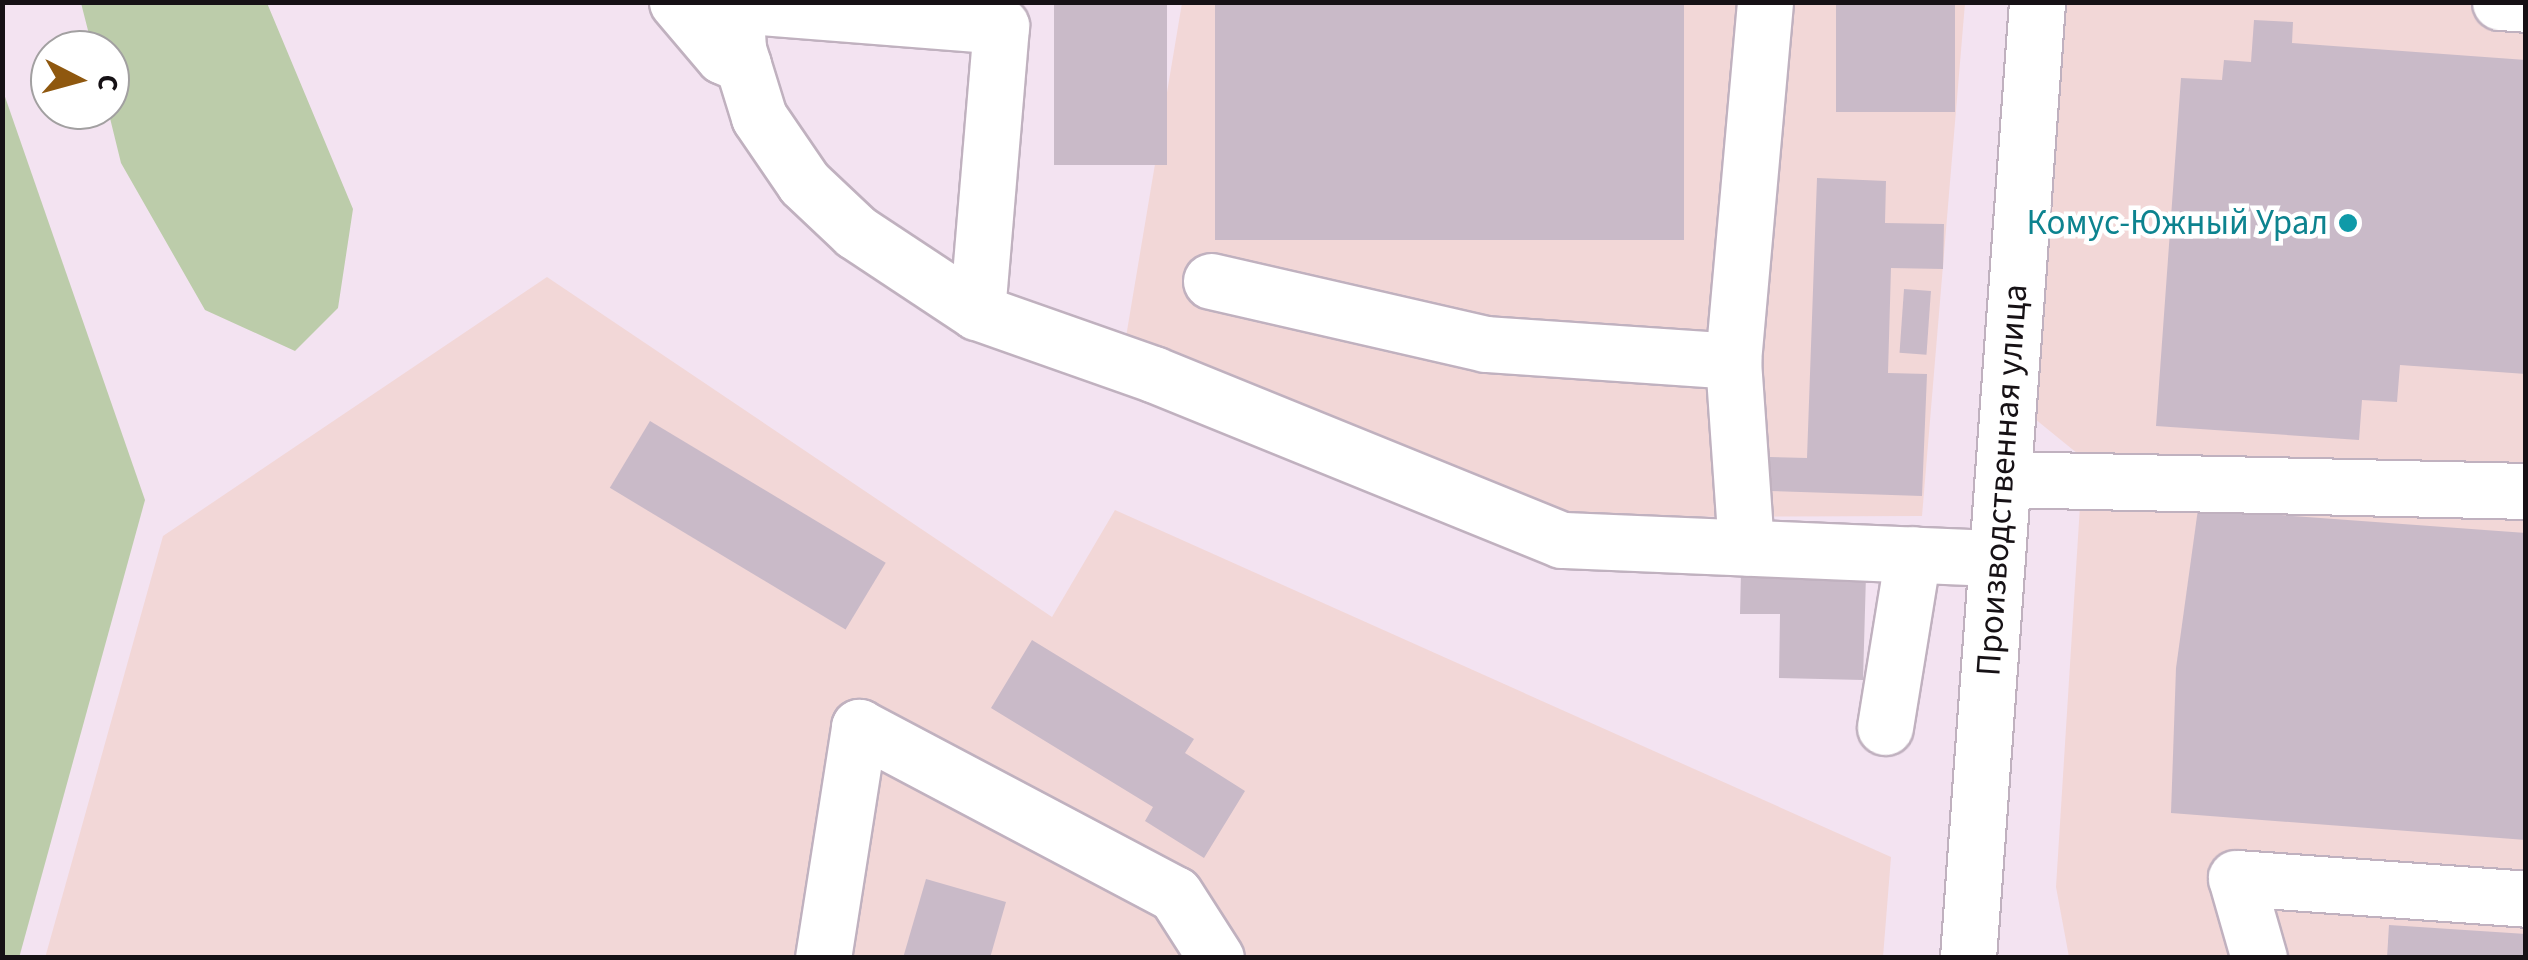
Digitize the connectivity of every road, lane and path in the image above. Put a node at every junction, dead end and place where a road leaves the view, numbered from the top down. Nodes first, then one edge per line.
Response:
1 (676, 2) edge
2 (1765, 2) edge
3 (2037, 2) edge
4 (2500, 2) edge
5 (735, 4) edge
6 (2526, 4) edge
7 (743, 65) junction
8 (1211, 281) dead end
9 (977, 312) junction
10 (1733, 361) junction
11 (2002, 479) junction
12 (2526, 490) edge
13 (1746, 548) junction
14 (1912, 554) junction
15 (1996, 558) junction
16 (1885, 727) dead end
17 (2526, 899) edge
18 (822, 958) edge
19 (1216, 958) edge
20 (1968, 958) edge
21 (2259, 958) edge

1 - 7 street
2 - 10 street
3 - 11 street, Производственная улица
4 - 6 street
5 - 7 street
5 - 9 street
7 - 9 street
8 - 10 street
9 - 13 street
10 - 13 street
11 - 12 street
11 - 15 street, Производственная улица
13 - 14 street
14 - 15 street
14 - 16 street
15 - 20 street, Производственная улица
17 - 21 street
18 - 19 street

